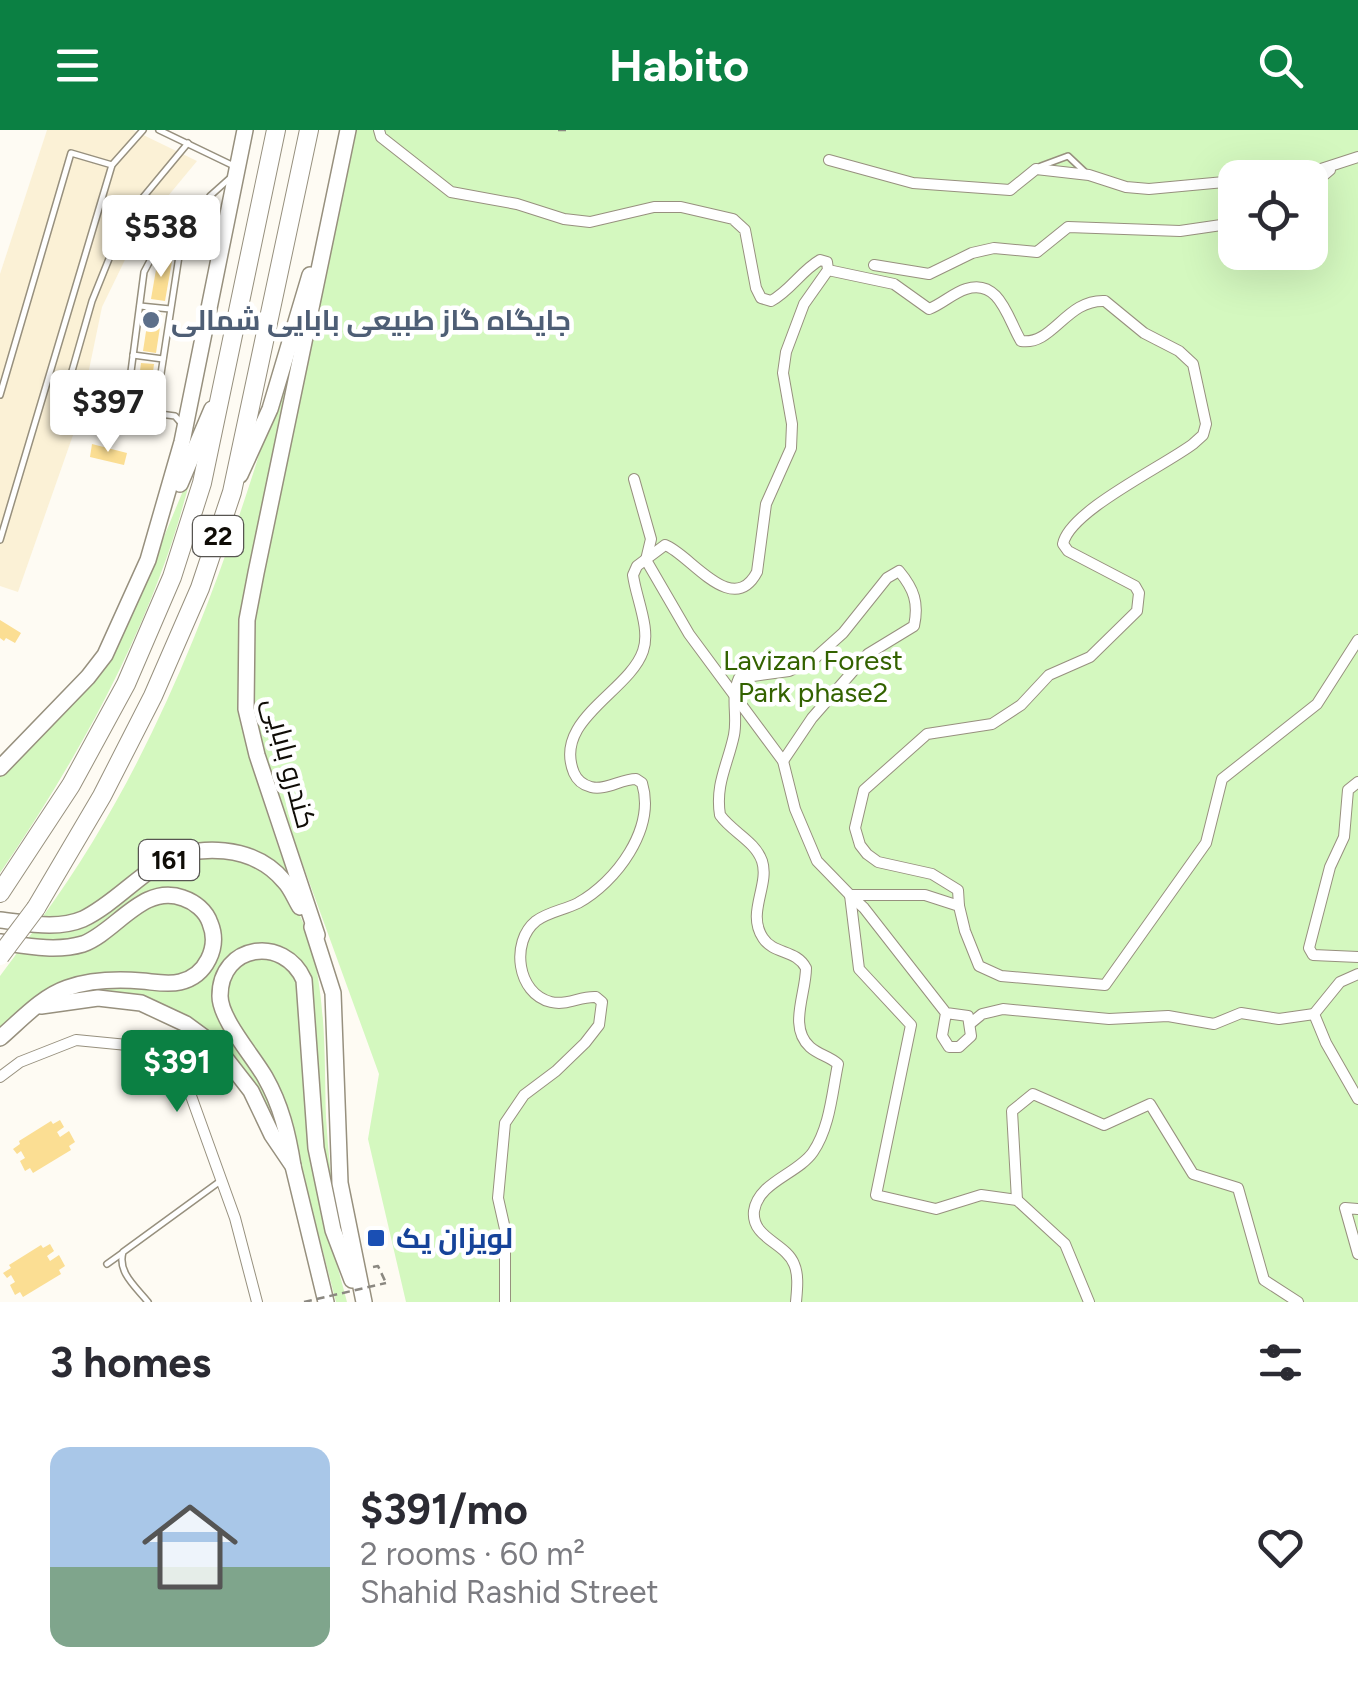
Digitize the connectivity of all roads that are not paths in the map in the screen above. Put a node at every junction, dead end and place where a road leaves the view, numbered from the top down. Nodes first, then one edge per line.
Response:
1 (143, 130) edge
2 (160, 130) edge
3 (244, 130) edge
4 (276, 130) edge
5 (309, 130) edge
6 (348, 130) edge
7 (379, 130) edge
8 (188, 143) junction
9 (1358, 157) edge
10 (830, 160) dead end
11 (112, 165) junction
12 (1335, 166) junction
13 (1328, 167) edge
14 (237, 168) junction
15 (1328, 172) edge
16 (1218, 183) edge
17 (331, 212) junction
18 (1218, 226) edge
19 (181, 243) junction
20 (874, 264) dead end
21 (828, 270) junction
22 (140, 306) junction
23 (170, 309) junction
24 (133, 355) junction
25 (163, 358) junction
26 (226, 378) junction
27 (0, 396) edge
28 (60, 413) dead end
29 (155, 413) junction
30 (182, 442) junction
31 (634, 479) dead end
32 (232, 492) junction
33 (0, 540) edge
34 (148, 560) junction
35 (646, 560) junction
36 (1358, 640) edge
37 (733, 692) junction
38 (784, 761) junction
39 (0, 768) edge
40 (1358, 782) edge
41 (0, 892) edge
42 (850, 895) junction
43 (959, 906) junction
44 (0, 920) edge
45 (317, 935) junction
46 (0, 942) edge
47 (0, 956) edge
48 (1358, 957) edge
49 (1358, 974) edge
50 (37, 1006) junction
51 (946, 1013) junction
52 (1314, 1014) junction
53 (972, 1024) junction
54 (0, 1038) edge
55 (0, 1076) edge
56 (1358, 1100) edge
57 (292, 1166) junction
58 (222, 1180) junction
59 (1017, 1200) junction
60 (1358, 1209) edge
61 (124, 1252) junction
62 (1358, 1254) edge
63 (106, 1264) dead end
64 (148, 1302) edge
65 (257, 1302) edge
66 (325, 1302) edge
67 (362, 1302) edge
68 (505, 1302) edge
69 (796, 1302) edge
70 (1089, 1302) edge
71 (1298, 1302) edge

1 - 11 lane
2 - 8 lane
3 - 14 main road
4 - 26 highway, 22
5 - 32 highway, 22
6 - 17 main road, کندرو بابایی
7 - 21 street
8 - 14 lane
8 - 28 lane
9 - 12 street
10 - 16 street
11 - 27 lane
11 - 33 lane
12 - 13 street
12 - 15 street
14 - 19 lane
14 - 30 main road
17 - 32 main road
17 - 45 main road, کندرو بابایی
18 - 20 street
19 - 22 lane
19 - 23 lane
21 - 35 street
21 - 43 street
22 - 23 lane
22 - 24 lane
23 - 25 lane
24 - 25 lane
24 - 29 lane
25 - 29 lane
26 - 34 main road
26 - 41 highway, 22
29 - 30 lane
30 - 34 main road
31 - 35 street
32 - 47 highway, 22, bridge
34 - 39 main road
35 - 37 street
35 - 68 street
36 - 43 street
37 - 38 street
37 - 38 street
37 - 69 street
38 - 42 street
40 - 48 street
42 - 43 street
42 - 51 street
42 - 59 street
44 - 45 main road, 161
45 - 67 main road, 161
46 - 50 main road
49 - 52 street
50 - 54 main road
50 - 57 main road
51 - 53 street
51 - 53 street
52 - 53 street
52 - 56 street
55 - 58 street
57 - 66 main road
57 - 67 main road
58 - 61 lane
58 - 65 street
59 - 70 street
59 - 71 street
60 - 62 street
61 - 63 lane
61 - 64 lane

